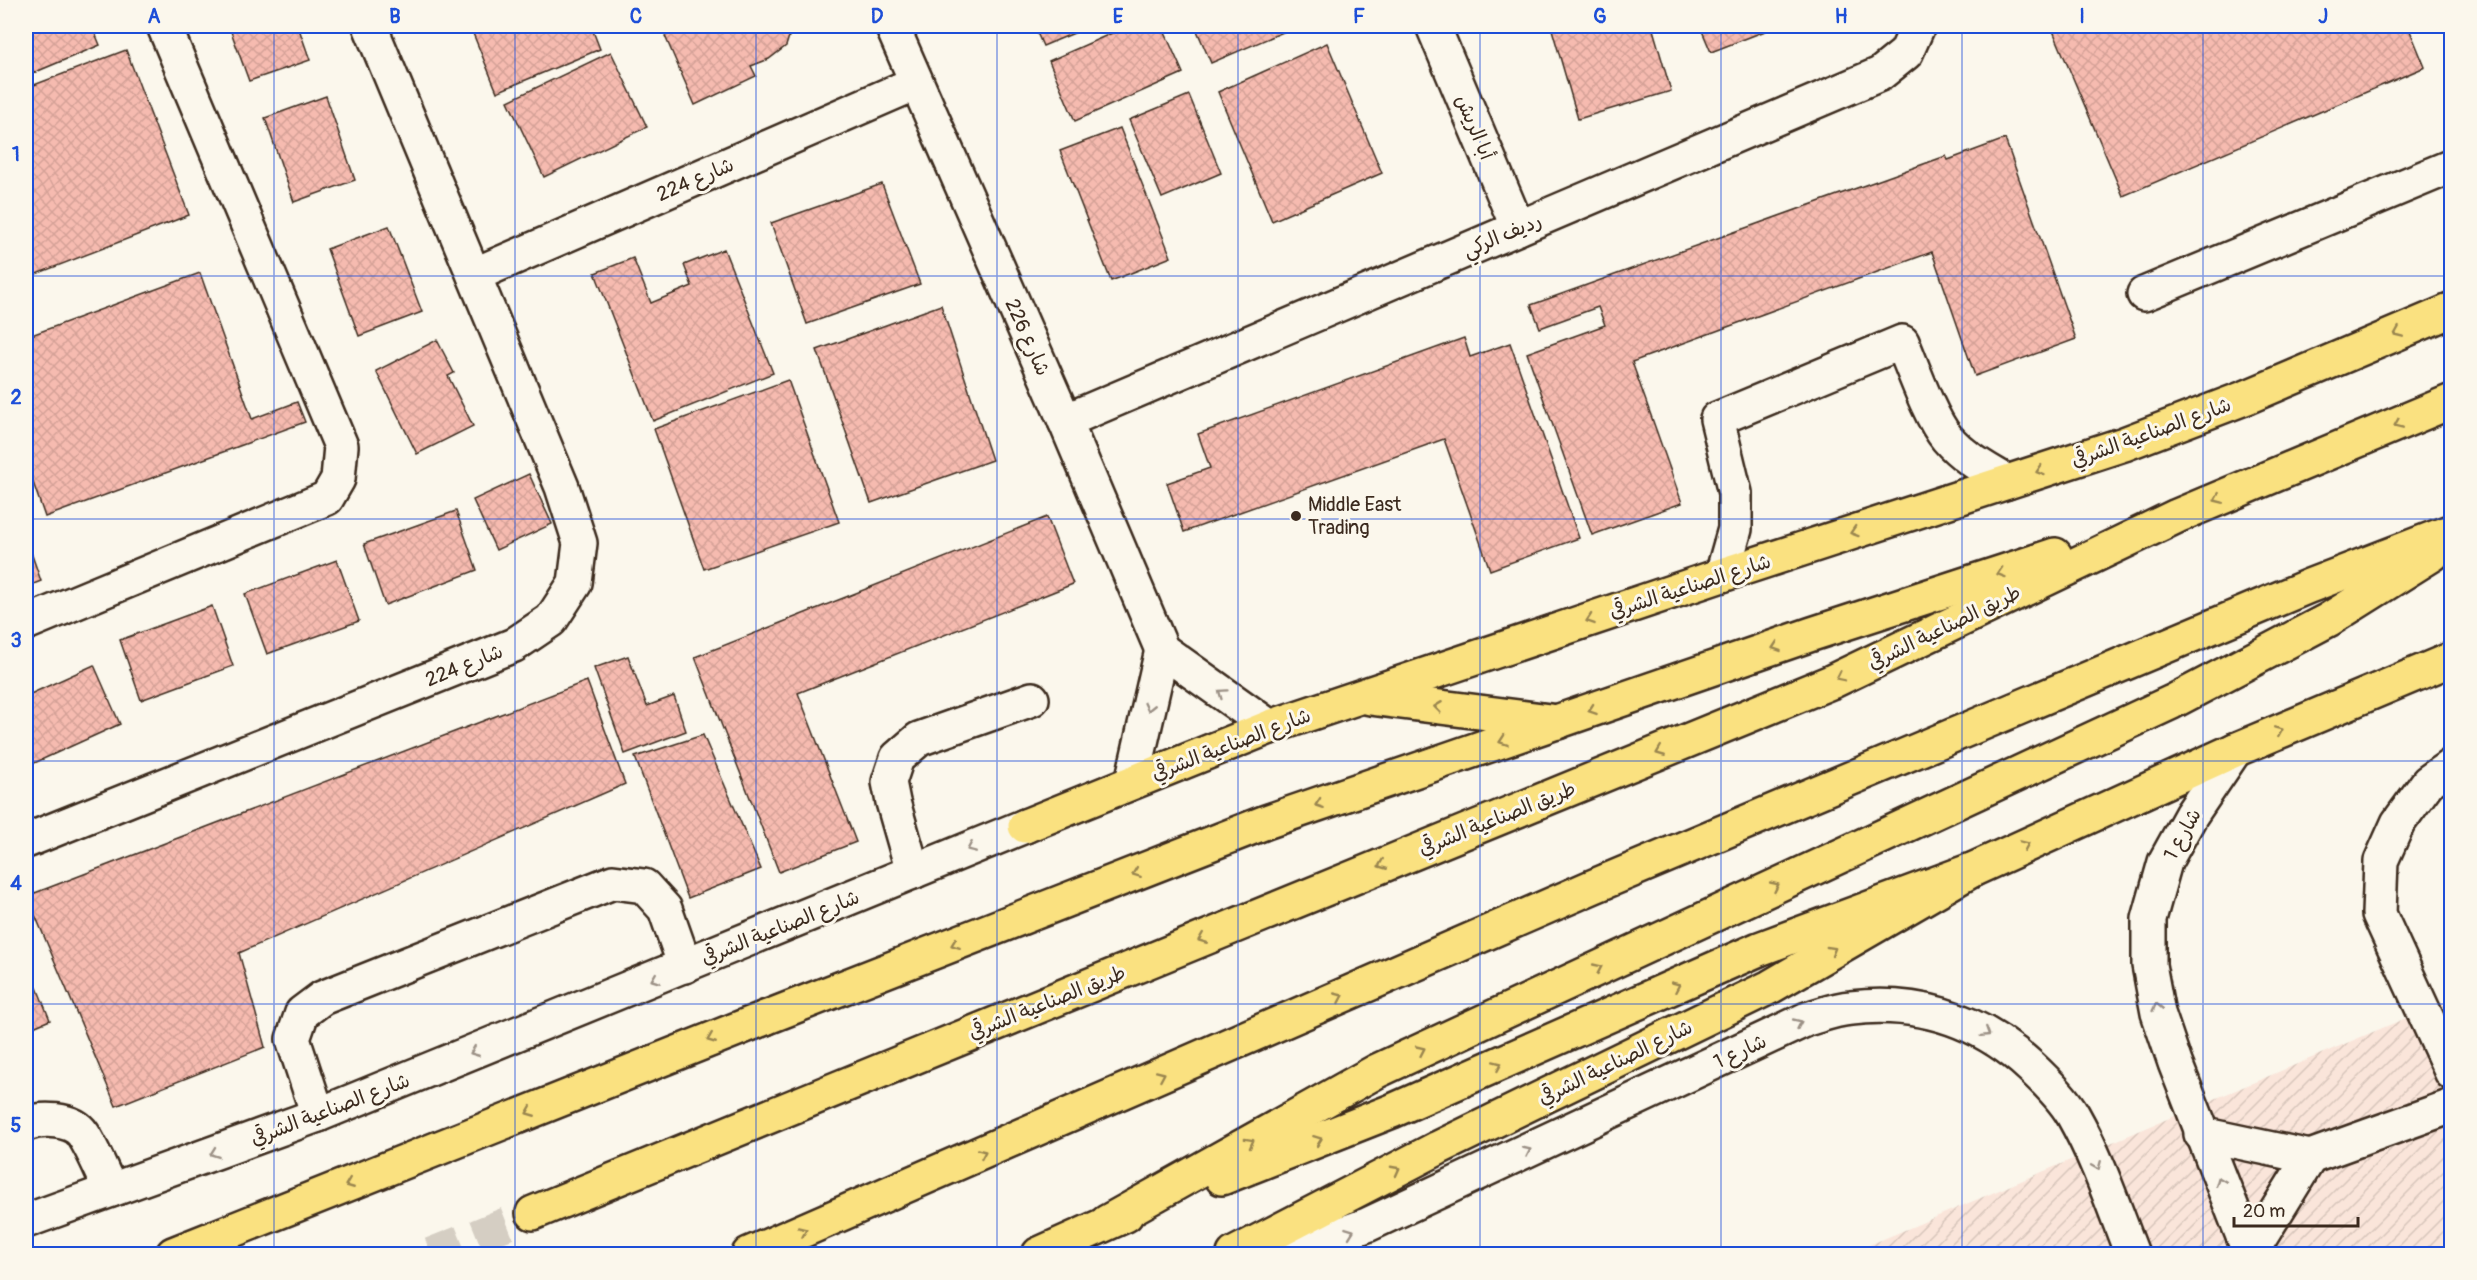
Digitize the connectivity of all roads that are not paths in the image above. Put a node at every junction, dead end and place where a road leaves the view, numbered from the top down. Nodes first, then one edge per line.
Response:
1 (164, 26) edge
2 (370, 26) edge
3 (892, 26) edge
4 (1433, 26) edge
5 (1918, 26) edge
6 (916, 83) junction
7 (2451, 166) edge
8 (1518, 228) junction
9 (474, 275) junction
10 (2144, 294) dead end
11 (2451, 310) edge
12 (2451, 401) edge
13 (1065, 421) junction
14 (2007, 482) junction
15 (2177, 516) junction
16 (2451, 531) edge
17 (2451, 541) edge
18 (1722, 575) junction
19 (26, 623) edge
20 (1162, 650) junction
21 (2451, 659) edge
22 (1360, 697) junction
23 (1032, 699) dead end
24 (1558, 722) junction
25 (1270, 727) junction
26 (2235, 750) junction
27 (2451, 765) edge
28 (1132, 782) junction
29 (1025, 826) joint
30 (26, 842) edge
31 (1972, 870) junction
32 (913, 872) junction
33 (686, 966) junction
34 (2451, 1073) edge
35 (2451, 1106) edge
36 (318, 1115) junction
37 (26, 1124) edge
38 (2202, 1134) junction
39 (2310, 1157) junction
40 (111, 1190) junction
41 (533, 1213) tunnel mouth
42 (26, 1221) edge
43 (1107, 1222) junction
44 (1243, 1251) edge
45 (173, 1254) edge
46 (749, 1254) edge
47 (1039, 1254) edge
48 (2132, 1254) edge
49 (2250, 1254) edge

1 - 19 street
2 - 9 street, شارع 224
3 - 6 street, شارع 226
4 - 8 street, أبا الريش
5 - 8 street, رديف الركي
6 - 9 street, شارع 224
6 - 13 street, شارع 226
7 - 10 street
8 - 13 street, رديف الركي
9 - 30 street, شارع 224
11 -> 14 main road, شارع الصناعية الشرقي
12 -> 15 main road, طريق الصناعية الشرقي
13 - 20 street, شارع 226
14 -> 18 main road, شارع الصناعية الشرقي
14 - 18 street
15 -> 24 main road
15 -> 41 main road, طريق الصناعية الشرقي
46 -> 16 main road
43 -> 17 main road
18 -> 22 main road, شارع الصناعية الشرقي
25 -> 20 street
20 -> 28 street
26 -> 21 main road, شارع الصناعية الشرقي
24 -> 22 main road
22 - 25 main road, شارع الصناعية الشرقي
23 - 32 street
24 -> 45 main road
25 - 28 main road, شارع الصناعية الشرقي
31 -> 26 main road, شارع الصناعية الشرقي
38 -> 26 street, شارع 1
27 - 34 street
28 - 29 main road, شارع الصناعية الشرقي
29 -> 32 street, شارع الصناعية الشرقي
43 -> 31 main road
44 -> 31 main road, شارع الصناعية الشرقي
32 - 33 street, شارع الصناعية الشرقي
33 -> 36 street, شارع الصناعية الشرقي
33 - 36 street
35 - 39 street
36 -> 40 street, شارع الصناعية الشرقي
37 - 40 street
38 - 39 street
49 -> 38 street, شارع 1
39 - 49 street, شارع 1
40 - 42 street, شارع الصناعية الشرقي
43 - 47 main road
44 -> 48 street, شارع 1

